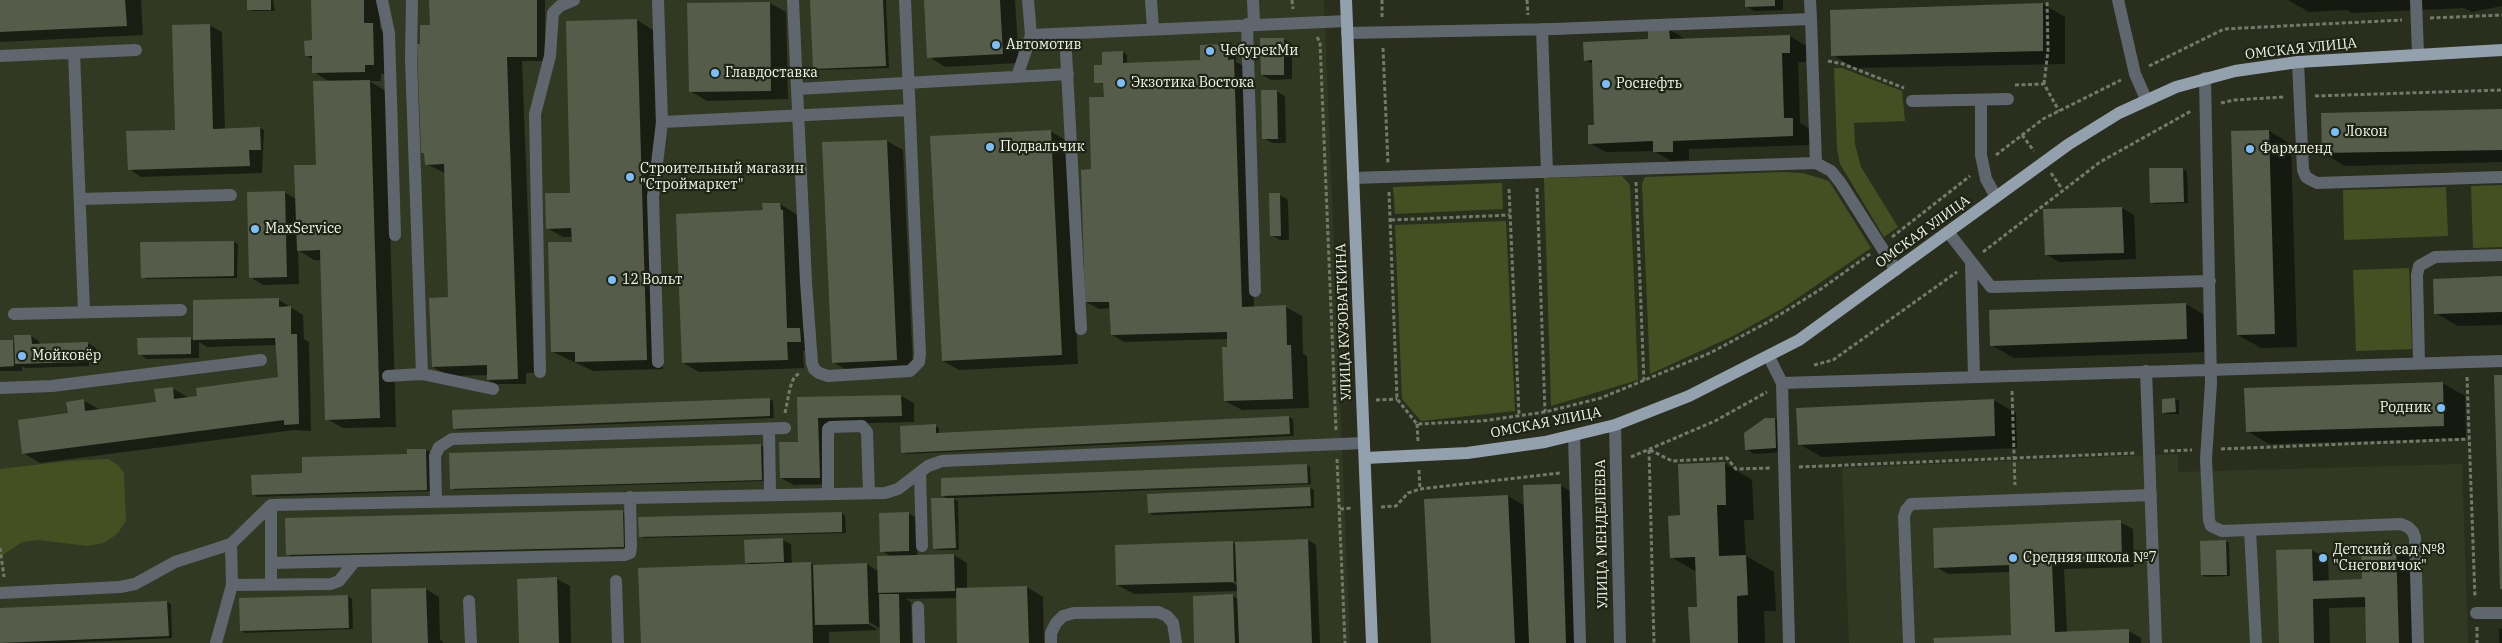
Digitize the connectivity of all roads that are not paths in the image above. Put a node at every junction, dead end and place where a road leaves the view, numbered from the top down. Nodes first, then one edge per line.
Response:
1 (382, 0) edge
2 (412, 0) edge
3 (574, 0) edge
4 (658, 0) edge
5 (793, 0) edge
6 (905, 0) edge
7 (1028, 0) edge
8 (1151, 0) edge
9 (1254, 0) edge
10 (1346, 0) edge
11 (1810, 0) edge
12 (2118, 0) edge
13 (2416, 0) edge
14 (1811, 19) junction
15 (1251, 24) junction
16 (1347, 27) junction
17 (1153, 29) junction
18 (1542, 29) junction
19 (1065, 34) junction
20 (1030, 36) junction
21 (136, 50) dead end
22 (2502, 50) edge
23 (74, 53) junction
24 (2418, 54) junction
25 (0, 56) edge
26 (2298, 62) junction
27 (1068, 74) junction
28 (1017, 77) junction
29 (2205, 78) junction
30 (909, 83) junction
31 (797, 89) junction
32 (2008, 99) dead end
33 (2146, 99) junction
34 (1981, 100) junction
35 (1912, 101) dead end
36 (910, 110) junction
37 (798, 115) junction
38 (662, 122) junction
39 (1816, 163) junction
40 (1541, 172) junction
41 (2502, 177) edge
42 (1353, 178) junction
43 (231, 195) dead end
44 (1996, 197) junction
45 (80, 199) junction
46 (1948, 232) junction
47 (395, 235) dead end
48 (2502, 255) edge
49 (1971, 262) junction
50 (1896, 270) junction
51 (2210, 281) junction
52 (1972, 288) junction
53 (1991, 288) junction
54 (1255, 291) dead end
55 (181, 310) dead end
56 (84, 312) junction
57 (14, 314) dead end
58 (1082, 329) dead end
59 (1769, 357) junction
60 (261, 360) dead end
61 (2502, 361) edge
62 (658, 362) dead end
63 (2419, 363) junction
64 (2211, 369) junction
65 (2146, 371) junction
66 (540, 372) dead end
67 (422, 374) junction
68 (388, 376) dead end
69 (1974, 377) junction
70 (1782, 383) junction
71 (0, 388) edge
72 (493, 389) dead end
73 (1614, 425) junction
74 (785, 428) road end
75 (769, 429) junction
76 (1574, 436) junction
77 (1364, 443) junction
78 (1365, 458) junction
79 (920, 472) junction
80 (868, 493) junction
81 (828, 494) junction
82 (2151, 494) junction
83 (770, 495) junction
84 (630, 497) junction
85 (436, 501) junction
86 (271, 505) junction
87 (2250, 530) junction
88 (231, 544) junction
89 (922, 546) dead end
90 (355, 561) junction
91 (271, 563) junction
92 (616, 581) dead end
93 (271, 585) junction
94 (232, 586) junction
95 (3, 592) edge
96 (469, 601) dead end
97 (918, 608) dead end
98 (2502, 613) edge
99 (2476, 614) road end
100 (216, 643) edge
101 (471, 643) edge
102 (618, 643) edge
103 (919, 643) edge
104 (1051, 643) edge
105 (1176, 643) edge
106 (1372, 643) edge
107 (1580, 643) edge
108 (1620, 643) edge
109 (1789, 643) edge
110 (1909, 643) edge
111 (2156, 643) edge
112 (2256, 643) edge
113 (2418, 643) edge

1 - 47 street
2 - 67 street
3 - 66 street
4 - 38 street
5 - 31 street
6 - 30 street
7 - 20 street
8 - 17 street
9 - 15 street
10 - 16 main road, УЛИЦА КУЗОВАТКИНА
11 - 14 street
12 - 33 street
13 - 24 street
14 - 18 street
14 - 39 street
15 - 16 street
15 - 17 street
15 - 54 street
16 - 18 street
16 - 42 main road, УЛИЦА КУЗОВАТКИНА
17 - 19 street
18 - 40 street
19 - 20 street
19 - 27 street
20 - 28 street
21 - 23 street
22 - 24 main road, ОМСКАЯ УЛИЦА
23 - 25 street
23 - 45 street
24 - 26 main road, ОМСКАЯ УЛИЦА
26 - 29 main road, ОМСКАЯ УЛИЦА
26 - 41 street
27 - 28 street
27 - 58 street
28 - 30 street
29 - 33 main road, ОМСКАЯ УЛИЦА
29 - 51 street
30 - 31 street
30 - 36 street
31 - 37 street
32 - 34 street
33 - 44 main road, ОМСКАЯ УЛИЦА
34 - 35 street
34 - 44 street
36 - 37 street
36 - 37 street
37 - 38 street
38 - 62 street
39 - 40 street
39 - 50 street
40 - 42 street
42 - 77 main road, УЛИЦА КУЗОВАТКИНА
43 - 45 street
44 - 46 main road, ОМСКАЯ УЛИЦА
45 - 56 street
46 - 49 street
46 - 50 main road, ОМСКАЯ УЛИЦА
48 - 63 street
49 - 52 street
49 - 53 street
50 - 59 main road, ОМСКАЯ УЛИЦА
51 - 53 street
51 - 64 street
52 - 53 street
52 - 69 street
55 - 56 street
56 - 57 street
59 - 70 street
59 - 73 main road, ОМСКАЯ УЛИЦА
60 - 71 street
61 - 63 street
63 - 64 street
64 - 65 street
64 - 87 street
65 - 69 street
65 - 82 street
67 - 68 street
67 - 72 street
69 - 70 street
70 - 109 street
73 - 76 main road, ОМСКАЯ УЛИЦА
73 - 108 street, УЛИЦА МЕНДЕЛЕЕВА
74 - 75 street
75 - 83 street
75 - 85 street
76 - 78 main road, ОМСКАЯ УЛИЦА
76 - 107 street
77 - 78 main road, УЛИЦА КУЗОВАТКИНА
77 - 79 street
78 - 106 main road, УЛИЦА КУЗОВАТКИНА
79 - 80 street
79 - 89 street
80 - 81 street
80 - 81 street
81 - 83 street
82 - 110 street
82 - 111 street
83 - 84 street
84 - 85 street
84 - 90 street
85 - 86 street
86 - 88 street
86 - 91 street
87 - 112 street
87 - 113 street
88 - 94 street
88 - 95 street
90 - 91 street
90 - 93 street
91 - 93 street
92 - 102 street
93 - 94 street
94 - 100 street
96 - 101 street
97 - 103 street
98 - 99 street
104 - 105 street

